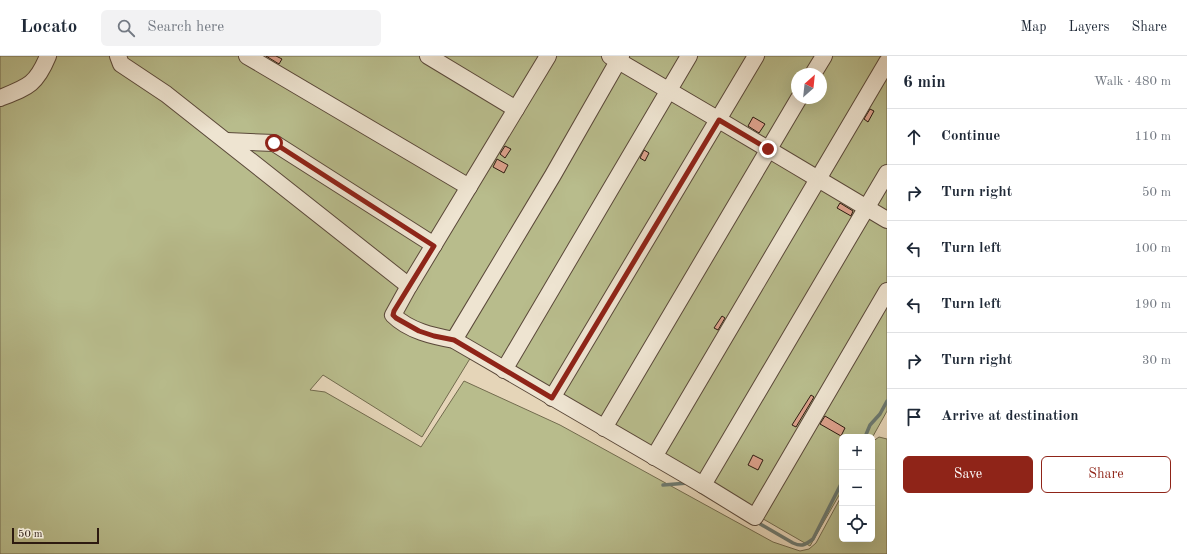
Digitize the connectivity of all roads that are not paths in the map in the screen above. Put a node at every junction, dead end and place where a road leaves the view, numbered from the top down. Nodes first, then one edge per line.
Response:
1 (48, 56) edge
2 (118, 56) edge
3 (247, 56) edge
4 (428, 56) edge
5 (548, 56) edge
6 (689, 56) edge
7 (756, 56) edge
8 (824, 56) edge
9 (616, 58) edge
10 (887, 62) edge
11 (817, 68) edge
12 (669, 90) junction
13 (0, 98) edge
14 (795, 104) edge
15 (516, 109) junction
16 (719, 120) junction
17 (227, 142) junction
18 (768, 149) junction
19 (887, 173) edge
20 (818, 179) junction
21 (469, 187) junction
22 (866, 208) junction
23 (887, 220) edge
24 (434, 246) junction
25 (409, 286) junction
26 (887, 291) edge
27 (454, 340) junction
28 (504, 370) junction
29 (552, 398) junction
30 (604, 428) junction
31 (654, 457) junction
32 (703, 486) junction

1 - 13 lane
2 - 17 lane
3 - 21 lane
4 - 15 lane
5 - 15 lane
6 - 12 lane
7 - 16 lane
8 - 11 lane
9 - 12 lane
9 - 27 lane
10 - 20 lane
12 - 16 lane
12 - 28 lane
14 - 18 lane
15 - 21 lane
16 - 18 lane
16 - 29 lane
17 - 24 lane
17 - 25 lane
18 - 20 lane
18 - 30 lane
19 - 22 lane
20 - 22 lane
20 - 31 lane
21 - 24 lane
22 - 23 lane
22 - 32 lane
24 - 25 lane
25 - 27 lane
26 - 32 lane
27 - 28 lane
28 - 29 lane
29 - 30 lane
30 - 31 lane
31 - 32 lane

